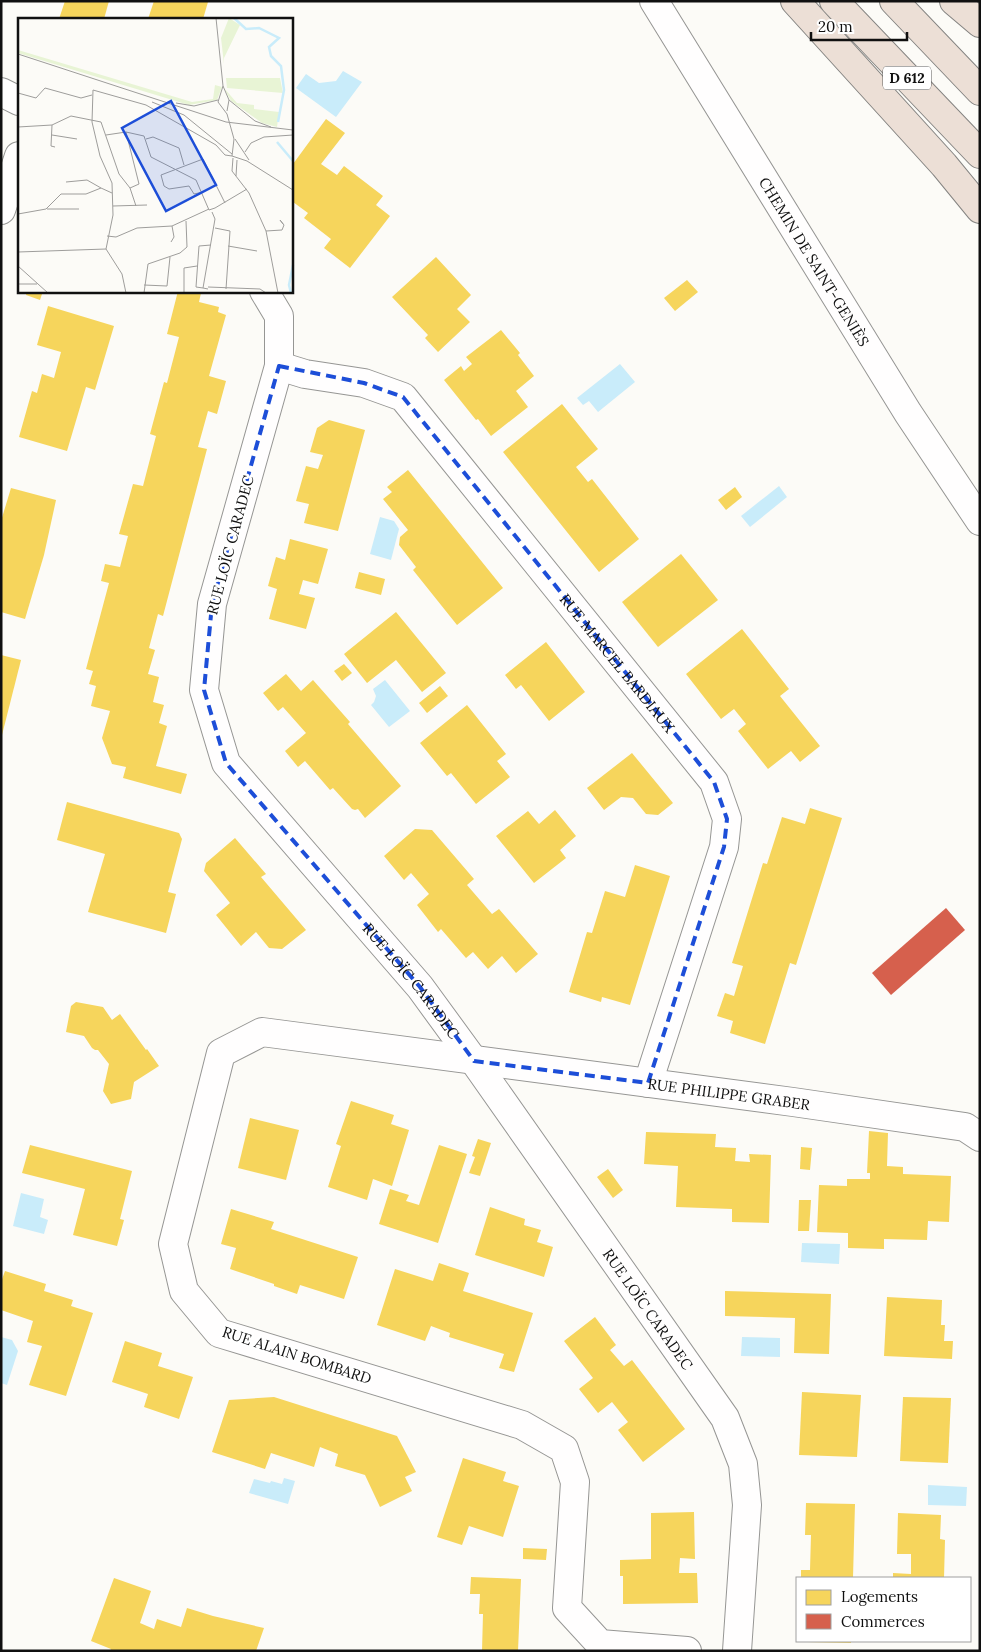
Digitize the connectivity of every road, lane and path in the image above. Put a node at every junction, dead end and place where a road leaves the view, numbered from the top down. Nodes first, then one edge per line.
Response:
1 (654, 1) edge
2 (795, 1) edge
3 (834, 1) edge
4 (894, 1) edge
5 (954, 1) edge
6 (980, 23) edge
7 (980, 91) edge
8 (1, 92) edge
9 (18, 101) edge
10 (980, 154) edge
11 (18, 159) edge
12 (980, 209) edge
13 (1, 210) edge
14 (265, 292) edge
15 (279, 366) junction
16 (980, 521) edge
17 (474, 1061) junction
18 (648, 1083) junction
19 (980, 1137) edge
20 (687, 1651) edge
21 (737, 1651) edge

1 - 16 street, CHEMIN DE SAINT-GENIÈS
2 - 12 highway
3 - 10 highway, D 612
4 - 7 highway, D 612
5 - 6 highway
8 - 9 street
11 - 13 street
14 - 15 street, RUE LOÏC CARADEC
15 - 17 street, RUE LOÏC CARADEC
15 - 18 street, RUE MARCEL BARDIAUX
17 - 18 street, RUE PHILIPPE GRABER
17 - 20 street, RUE ALAIN BOMBARD
17 - 21 street, RUE LOÏC CARADEC
18 - 19 street, RUE PHILIPPE GRABER

